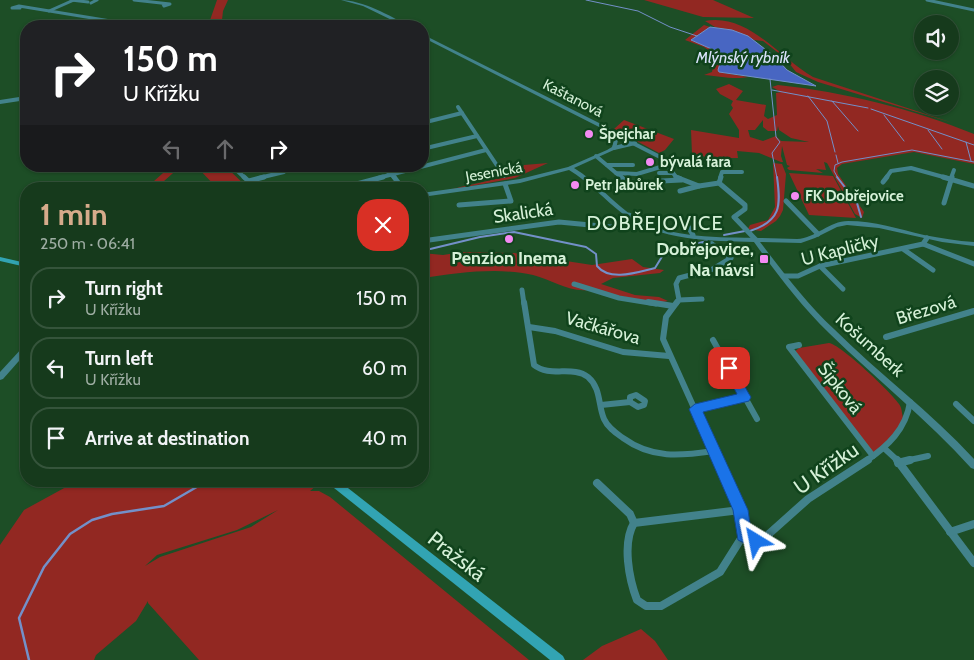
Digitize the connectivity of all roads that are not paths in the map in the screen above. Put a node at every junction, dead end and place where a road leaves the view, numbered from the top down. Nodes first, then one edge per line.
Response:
1 (72, 0) edge
2 (97, 0) edge
3 (134, 0) edge
4 (141, 0) edge
5 (343, 0) edge
6 (927, 0) edge
7 (931, 0) edge
8 (163, 4) dead end
9 (20, 8) dead end
10 (974, 9) edge
11 (47, 12) junction
12 (103, 20) edge
13 (394, 20) edge
14 (429, 38) edge
15 (20, 99) edge
16 (0, 102) edge
17 (458, 106) dead end
18 (462, 113) junction
19 (429, 121) edge
20 (612, 133) junction
21 (477, 136) junction
22 (635, 143) junction
23 (429, 147) edge
24 (614, 148) junction
25 (486, 150) junction
26 (596, 156) junction
27 (429, 165) edge
28 (607, 165) junction
29 (633, 165) dead end
30 (667, 165) junction
31 (570, 168) junction
32 (954, 170) dead end
33 (239, 172) edge
34 (284, 172) dead end
35 (389, 172) edge
36 (400, 172) edge
37 (742, 172) dead end
38 (616, 173) junction
39 (660, 173) dead end
40 (672, 173) junction
41 (392, 174) junction
42 (504, 176) dead end
43 (682, 179) junction
44 (952, 179) junction
45 (249, 181) joint
46 (363, 182) edge
47 (398, 182) edge
48 (661, 182) dead end
49 (883, 182) dead end
50 (645, 183) dead end
51 (719, 183) junction
52 (505, 184) junction
53 (699, 186) junction
54 (974, 186) edge
55 (680, 191) dead end
56 (429, 194) edge
57 (786, 201) dead end
58 (944, 203) dead end
59 (459, 205) dead end
60 (629, 215) junction
61 (686, 223) dead end
62 (628, 225) junction
63 (645, 225) junction
64 (812, 225) junction
65 (826, 230) junction
66 (693, 234) junction
67 (818, 234) junction
68 (716, 238) junction
69 (927, 238) junction
70 (429, 240) edge
71 (756, 240) junction
72 (712, 244) junction
73 (923, 244) junction
74 (974, 244) edge
75 (903, 249) junction
76 (665, 253) dead end
77 (731, 258) junction
78 (738, 258) dead end
79 (0, 259) edge
80 (20, 264) edge
81 (974, 264) edge
82 (820, 266) junction
83 (933, 270) dead end
84 (783, 276) junction
85 (574, 284) dead end
86 (843, 289) dead end
87 (522, 290) dead end
88 (702, 299) dead end
89 (680, 300) junction
90 (673, 306) junction
91 (974, 311) edge
92 (529, 327) junction
93 (886, 337) dead end
94 (713, 340) dead end
95 (799, 345) dead end
96 (20, 355) edge
97 (669, 356) junction
98 (0, 377) edge
99 (745, 397) junction
100 (630, 402) dead end
101 (910, 402) junction
102 (956, 404) dead end
103 (601, 405) junction
104 (695, 409) junction
105 (757, 419) dead end
106 (974, 421) edge
107 (884, 448) junction
108 (714, 451) junction
109 (873, 456) junction
110 (928, 456) dead end
111 (898, 463) junction
112 (974, 465) edge
113 (597, 483) dead end
114 (340, 487) edge
115 (740, 510) junction
116 (634, 523) junction
117 (974, 524) edge
118 (950, 532) junction
119 (744, 534) junction
120 (974, 563) edge
121 (559, 660) edge

1 - 2 street
1 - 11 street
3 - 4 street
4 - 8 street
5 - 13 street
6 - 10 street
7 - 10 street
9 - 11 street
11 - 12 street
14 - 20 street, Kaštanová
15 - 16 street
17 - 18 street
18 - 19 street
18 - 21 street
20 - 22 street
20 - 24 street, Kaštanová
21 - 23 street
21 - 25 street
22 - 24 street
22 - 30 street
24 - 26 street
25 - 27 street
25 - 42 street
26 - 28 street
26 - 31 street
28 - 29 street
28 - 38 street
30 - 38 street
30 - 40 street
31 - 52 street, Jesenická
31 - 60 street
32 - 44 street
33 - 45 street
34 - 45 street
35 - 41 street
36 - 41 street
37 - 51 street
38 - 50 street
39 - 40 street
40 - 43 street
41 - 46 street
41 - 47 street
43 - 48 street
43 - 53 street
44 - 49 street
44 - 54 street
44 - 58 street
51 - 53 street
51 - 71 street
52 - 56 street, Jesenická
52 - 59 street
53 - 55 street
57 - 64 street
60 - 62 street
60 - 63 street
61 - 66 street
62 - 63 street, Skalická
62 - 70 street, Skalická
63 - 66 street
64 - 65 street
64 - 67 street
65 - 67 street
65 - 69 street
66 - 68 street
67 - 71 street
68 - 71 street
68 - 72 street
69 - 73 street
69 - 74 street
71 - 84 street, Košumberk
72 - 76 street
72 - 77 street
73 - 75 street, U Kapličky
73 - 81 street
75 - 82 street, U Kapličky
75 - 83 street, U Kapličky
77 - 78 street
77 - 89 street
79 - 80 main road
82 - 84 street, U Kapličky
82 - 86 street
84 - 101 street, Košumberk
85 - 90 street
87 - 92 street
88 - 89 street
89 - 90 street
90 - 97 street
91 - 93 street, Březová
92 - 97 street, Vačkářova
92 - 103 street
94 - 99 street
95 - 109 street, Šípková
96 - 98 street
97 - 104 street
99 - 104 street
99 - 105 street
100 - 103 street
101 - 107 street, U Křížku
101 - 112 street, Košumberk
102 - 106 street
103 - 108 street
104 - 108 street
107 - 109 street, U Křížku
107 - 111 street
108 - 115 street
109 - 119 street, U Křížku
110 - 111 street
111 - 118 street
113 - 116 street
114 - 121 main road, Pražská
115 - 116 street
115 - 119 street
116 - 119 street
117 - 118 street
118 - 120 street

